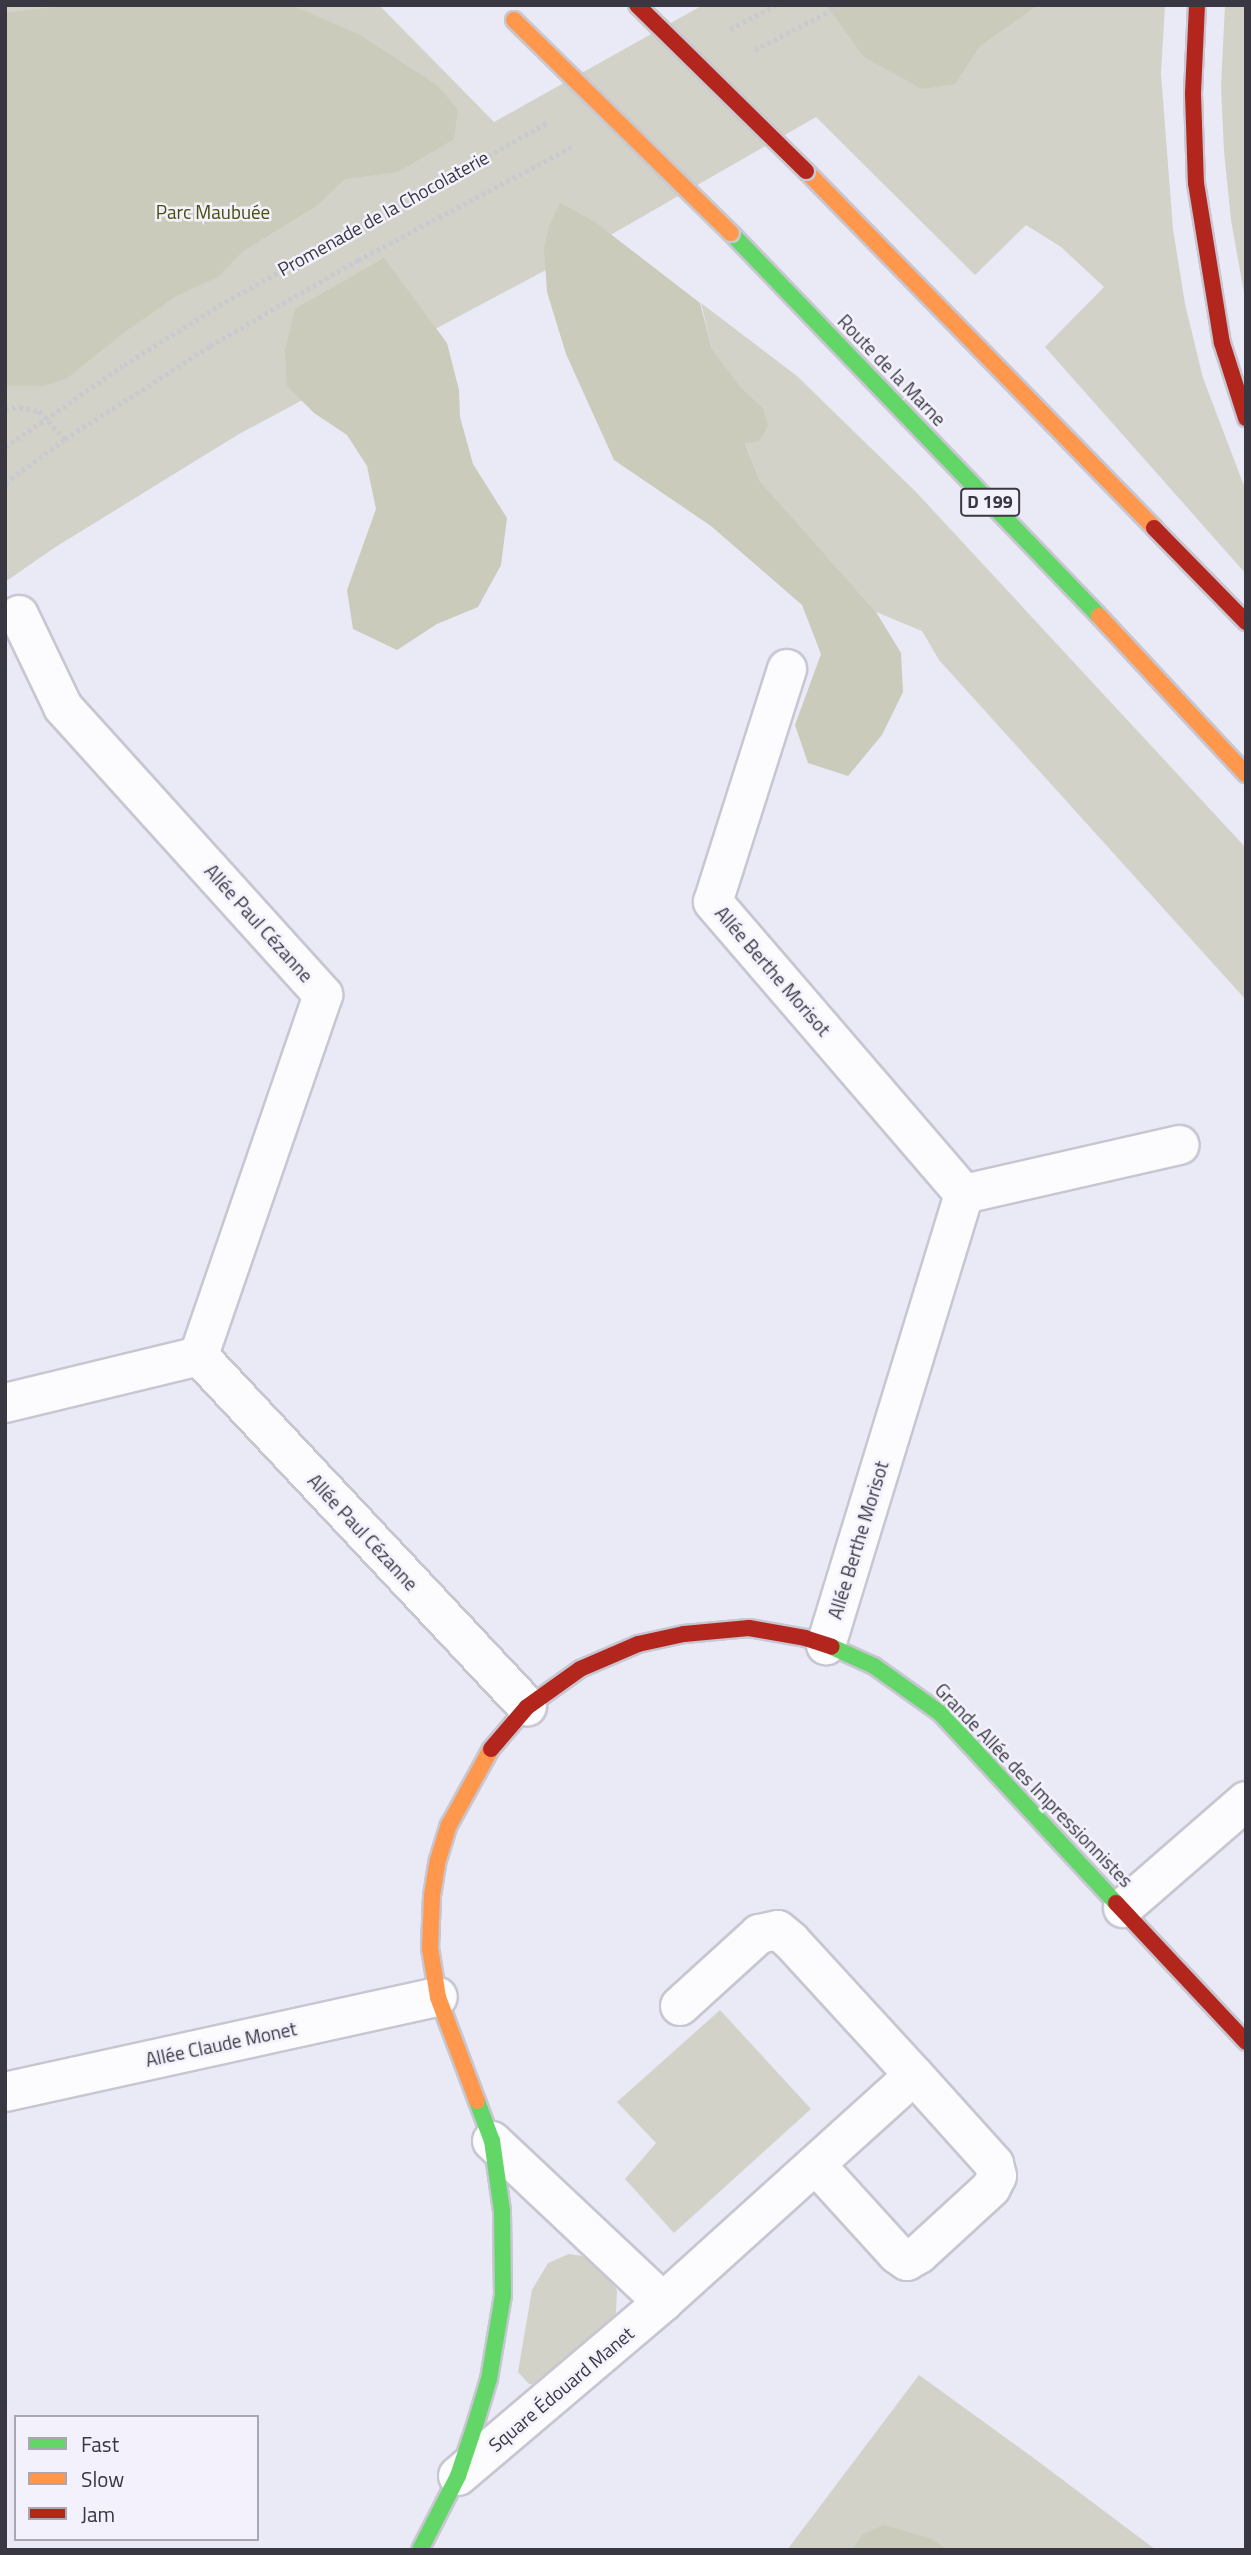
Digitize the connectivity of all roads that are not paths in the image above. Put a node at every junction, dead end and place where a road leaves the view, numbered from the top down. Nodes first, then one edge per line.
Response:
1 (498, 5) edge
2 (637, 5) edge
3 (1197, 5) edge
4 (1246, 418) edge
5 (19, 615) dead end
6 (1246, 621) edge
7 (787, 669) dead end
8 (1246, 774) edge
9 (1179, 1145) dead end
10 (964, 1194) junction
11 (199, 1356) junction
12 (5, 1404) edge
13 (826, 1645) junction
14 (527, 1707) junction
15 (1246, 1801) edge
16 (1123, 1908) junction
17 (438, 1997) junction
18 (680, 2006) dead end
19 (1246, 2042) edge
20 (914, 2076) junction
21 (5, 2092) edge
22 (492, 2141) junction
23 (816, 2165) junction
24 (663, 2302) junction
25 (458, 2476) junction
26 (420, 2550) edge

1 - 8 main road, Route de la Marne / D 199, bridge
2 - 6 main road, bridge
3 - 4 main road
5 - 11 street, Allée Paul Cézanne
7 - 10 street, Allée Berthe Morisot
9 - 10 street
10 - 13 street, Allée Berthe Morisot
11 - 12 street
11 - 14 street, Allée Paul Cézanne
13 - 14 main road, Grande Allée des Impressionnistes
13 - 16 main road, Grande Allée des Impressionnistes
14 - 17 main road, Grande Allée des Impressionnistes
15 - 16 street
16 - 19 main road, Grande Allée des Impressionnistes
17 - 21 street, Allée Claude Monet
17 - 22 main road, Grande Allée des Impressionnistes
18 - 20 street
20 - 23 street, Square Édouard Manet
20 - 23 street
22 - 24 street
22 - 25 main road, Grande Allée des Impressionnistes
23 - 24 street, Square Édouard Manet
24 - 25 street, Square Édouard Manet
25 - 26 main road, Grande Allée des Impressionnistes

